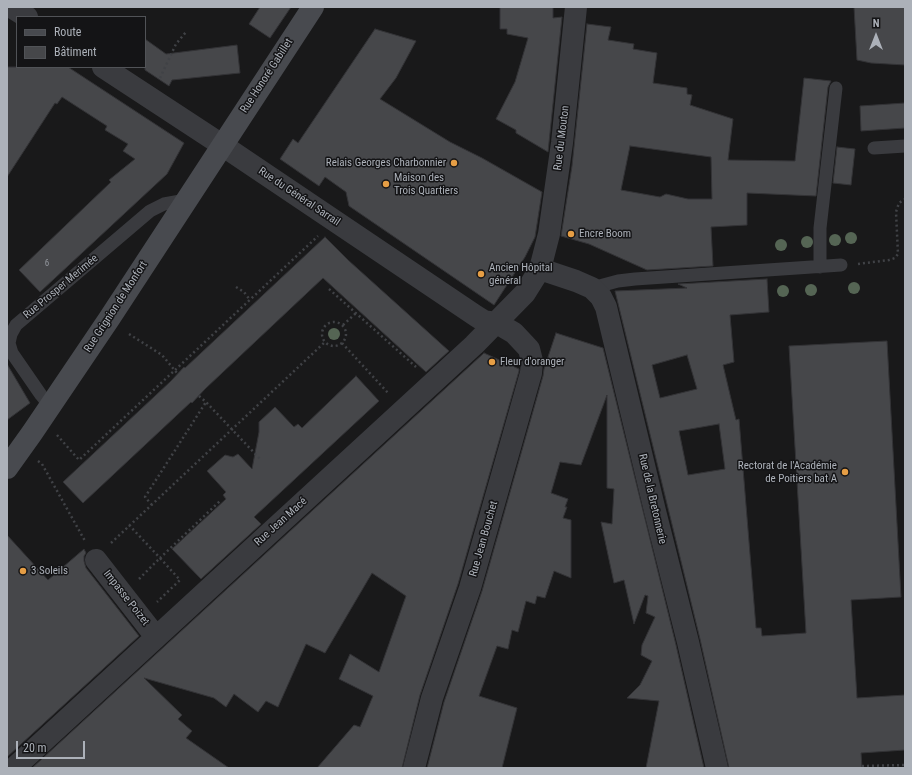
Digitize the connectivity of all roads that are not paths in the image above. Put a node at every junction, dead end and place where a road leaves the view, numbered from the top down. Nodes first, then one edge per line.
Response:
1 (11, 7) edge
2 (313, 7) edge
3 (576, 7) edge
4 (25, 16) edge
5 (104, 68) edge
6 (836, 88) dead end
7 (222, 145) junction
8 (905, 146) edge
9 (874, 148) dead end
10 (186, 200) junction
11 (841, 265) road end
12 (820, 267) junction
13 (540, 268) junction
14 (592, 288) junction
15 (497, 323) junction
16 (50, 406) junction
17 (9, 463) edge
18 (101, 554) road end
19 (156, 637) junction
20 (14, 768) edge
21 (414, 768) edge
22 (717, 768) edge

1 - 4 street
2 - 7 street, Rue Honoré Gabillet
3 - 13 street, Rue du Mouton
5 - 7 street, Rue du Général Sarrail
6 - 12 lane
7 - 10 street, Rue Grignion de Monfort
7 - 15 street, Rue du Général Sarrail
8 - 9 lane
10 - 16 street, Rue Grignion de Monfort
10 - 16 lane, Rue Prosper Merimée
11 - 12 lane
12 - 14 lane
13 - 14 street, Rue de la Bretonnerie
13 - 15 street, Rue Jean Macé
14 - 22 street, Rue de la Bretonnerie
15 - 19 street, Rue Jean Macé
15 - 21 street, Rue Jean Bouchet
16 - 17 street, Rue Grignion de Monfort
18 - 19 street, Impasse Poizet
19 - 20 street, Rue Jean Macé

